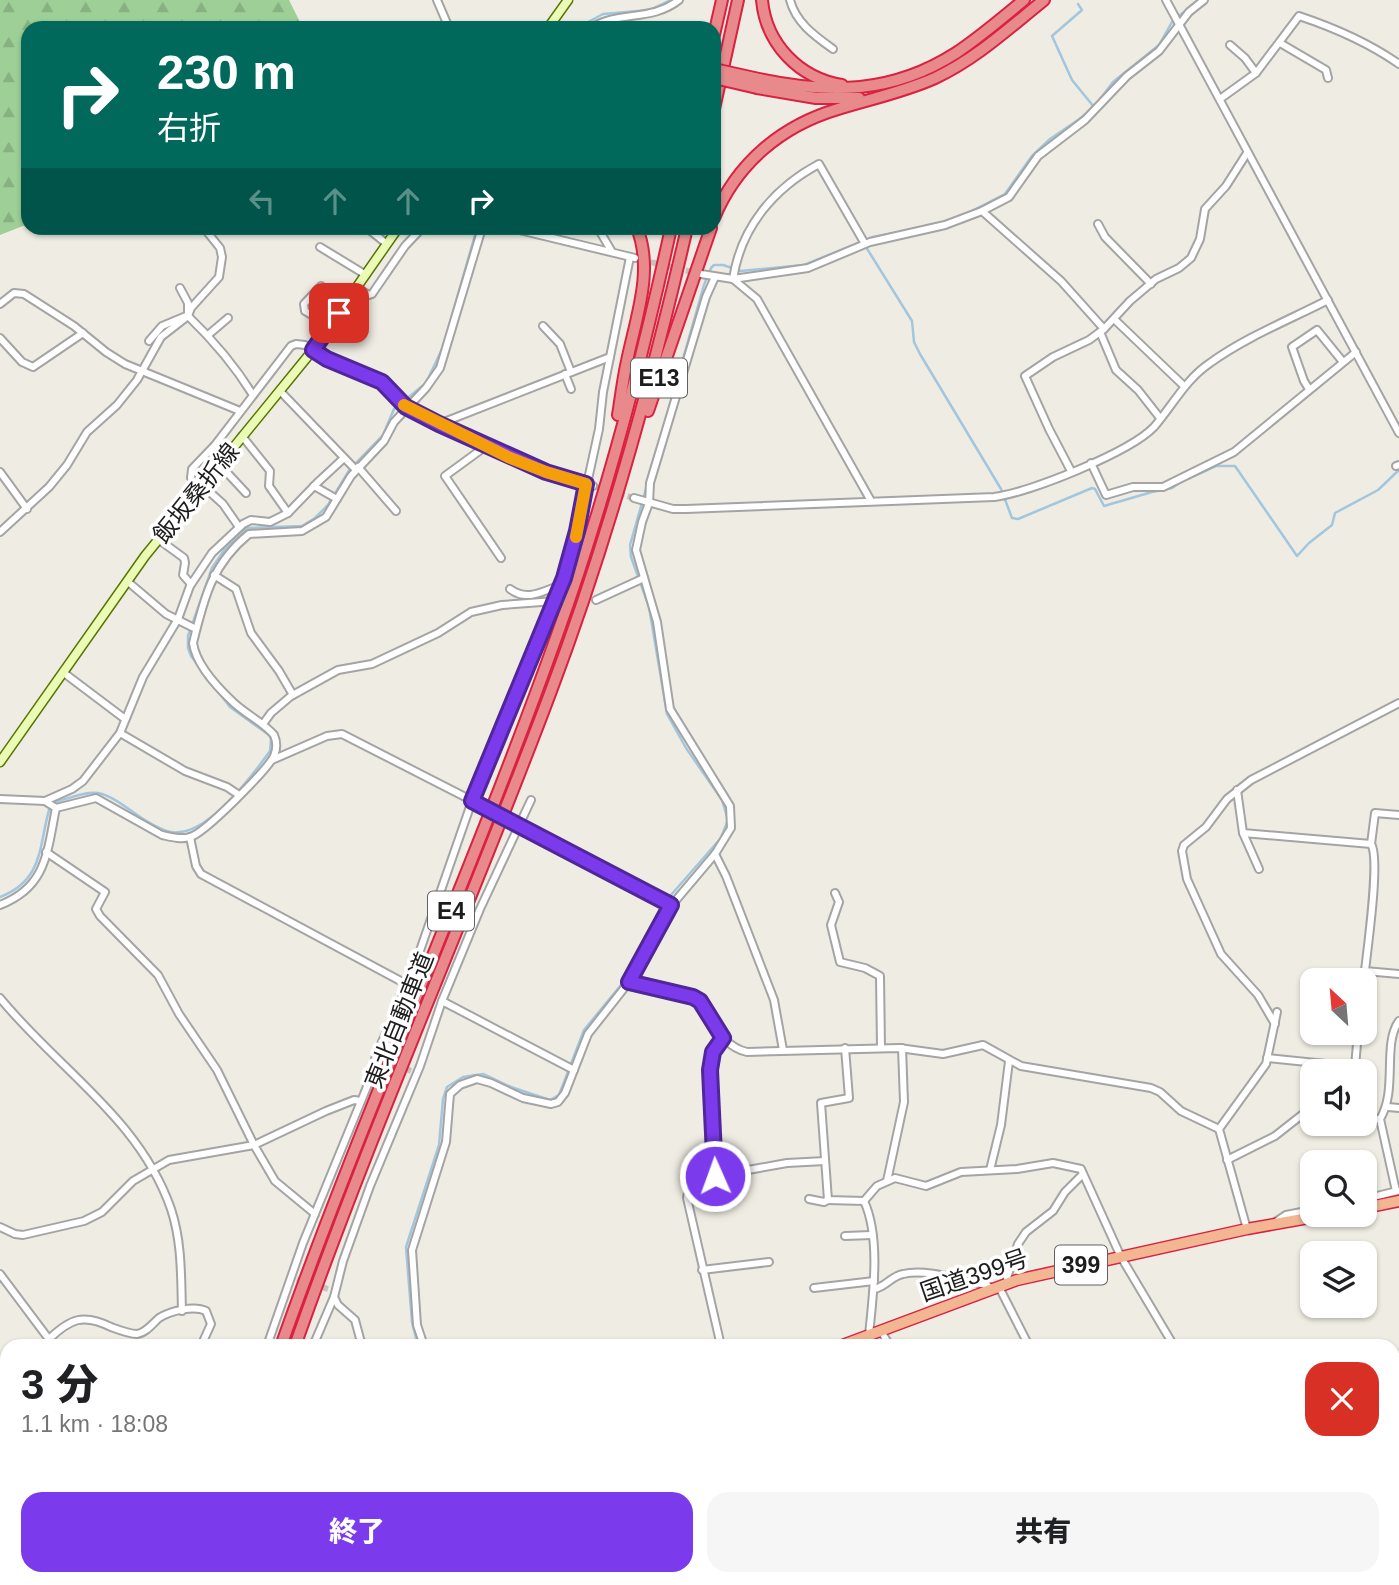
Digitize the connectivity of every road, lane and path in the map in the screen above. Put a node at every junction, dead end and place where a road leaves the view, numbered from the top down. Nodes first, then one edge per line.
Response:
1 (437, 0) edge
2 (569, 0) edge
3 (679, 0) edge
4 (716, 0) edge
5 (722, 0) edge
6 (738, 0) edge
7 (762, 0) edge
8 (790, 0) edge
9 (1024, 0) edge
10 (1044, 0) edge
11 (1166, 0) edge
12 (1204, 0) edge
13 (1176, 20) junction
14 (446, 21) edge
15 (553, 21) edge
16 (603, 21) edge
17 (711, 21) edge
18 (717, 21) edge
19 (1280, 44) junction
20 (1230, 45) dead end
21 (833, 49) dead end
22 (1399, 64) edge
23 (721, 71) edge
24 (1256, 73) junction
25 (721, 77) edge
26 (1328, 78) dead end
27 (721, 79) edge
28 (758, 84) junction
29 (873, 85) junction
30 (883, 96) junction
31 (1220, 99) junction
32 (1247, 153) junction
33 (721, 203) edge
34 (982, 211) junction
35 (1098, 224) dead end
36 (210, 235) edge
37 (376, 235) edge
38 (393, 235) edge
39 (415, 235) edge
40 (480, 235) edge
41 (539, 235) edge
42 (602, 235) edge
43 (639, 235) edge
44 (669, 235) edge
45 (686, 235) edge
46 (709, 235) edge
47 (864, 242) junction
48 (387, 244) junction
49 (320, 247) dead end
50 (612, 253) junction
51 (734, 272) junction
52 (366, 275) junction
53 (1151, 284) junction
54 (321, 286) dead end
55 (180, 288) dead end
56 (356, 288) junction
57 (1328, 300) junction
58 (0, 304) edge
59 (341, 309) junction
60 (188, 316) junction
61 (228, 318) dead end
62 (1114, 318) junction
63 (543, 326) dead end
64 (1102, 331) junction
65 (83, 333) junction
66 (208, 335) junction
67 (0, 338) edge
68 (149, 341) dead end
69 (313, 350) junction
70 (1356, 352) junction
71 (610, 357) junction
72 (1343, 362) junction
73 (143, 371) junction
74 (568, 373) junction
75 (1184, 386) junction
76 (571, 389) dead end
77 (1309, 389) junction
78 (280, 391) junction
79 (253, 395) junction
80 (402, 403) junction
81 (240, 411) junction
82 (1160, 418) junction
83 (439, 424) junction
84 (1399, 433) edge
85 (242, 436) junction
86 (486, 446) junction
87 (344, 458) junction
88 (1091, 463) junction
89 (219, 464) junction
90 (355, 468) junction
91 (1071, 471) junction
92 (0, 472) edge
93 (609, 473) junction
94 (589, 485) junction
95 (201, 486) junction
96 (314, 486) junction
97 (246, 493) dead end
98 (334, 498) junction
99 (642, 501) junction
100 (871, 501) junction
101 (27, 509) junction
102 (396, 511) dead end
103 (288, 513) junction
104 (245, 528) junction
105 (607, 529) junction
106 (0, 532) edge
107 (158, 539) junction
108 (501, 558) dead end
109 (214, 575) junction
110 (641, 580) junction
111 (127, 581) junction
112 (191, 584) junction
113 (561, 585) junction
114 (510, 589) dead end
115 (596, 600) dead end
116 (555, 601) junction
117 (178, 619) junction
118 (192, 627) junction
119 (64, 673) junction
120 (293, 695) junction
121 (1399, 703) edge
122 (125, 719) junction
123 (263, 724) junction
124 (120, 733) junction
125 (272, 760) junction
126 (0, 762) edge
127 (1237, 790) junction
128 (236, 793) junction
129 (0, 799) edge
130 (531, 800) dead end
131 (474, 802) junction
132 (51, 804) junction
133 (1399, 815) edge
134 (519, 826) junction
135 (1243, 833) junction
136 (190, 837) junction
137 (1371, 844) junction
138 (46, 852) junction
139 (715, 854) junction
140 (1259, 869) dead end
141 (835, 893) dead end
142 (668, 904) junction
143 (0, 905) edge
144 (1364, 968) edge
145 (1377, 972) edge
146 (1399, 974) edge
147 (629, 982) junction
148 (408, 985) junction
149 (0, 998) edge
150 (442, 1002) junction
151 (1277, 1012) dead end
152 (1399, 1021) edge
153 (1275, 1024) junction
154 (723, 1038) junction
155 (845, 1048) junction
156 (881, 1048) junction
157 (902, 1048) junction
158 (783, 1050) junction
159 (1267, 1058) junction
160 (1009, 1061) junction
161 (1300, 1061) edge
162 (570, 1069) junction
163 (360, 1101) junction
164 (1388, 1107) junction
165 (1399, 1108) edge
166 (1300, 1116) edge
167 (1377, 1119) edge
168 (1380, 1119) junction
169 (1219, 1129) junction
170 (254, 1145) junction
171 (1227, 1160) junction
172 (825, 1161) junction
173 (152, 1170) junction
174 (990, 1170) junction
175 (1083, 1174) junction
176 (715, 1176) junction
177 (887, 1181) junction
178 (1398, 1194) edge
179 (1377, 1197) edge
180 (809, 1199) dead end
181 (828, 1200) junction
182 (863, 1201) junction
183 (1377, 1203) edge
184 (1300, 1212) edge
185 (315, 1214) junction
186 (1300, 1219) edge
187 (1272, 1224) junction
188 (0, 1227) edge
189 (1247, 1228) junction
190 (872, 1235) junction
191 (845, 1236) dead end
192 (1121, 1257) junction
193 (769, 1262) dead end
194 (702, 1270) junction
195 (0, 1274) edge
196 (874, 1285) junction
197 (1000, 1286) junction
198 (814, 1288) dead end
199 (332, 1293) junction
200 (182, 1311) junction
201 (881, 1331) junction
202 (869, 1335) junction
203 (49, 1339) joint
204 (204, 1339) edge
205 (270, 1339) edge
206 (284, 1339) edge
207 (298, 1339) edge
208 (316, 1339) edge
209 (360, 1339) edge
210 (422, 1339) edge
211 (718, 1339) edge
212 (858, 1339) edge
213 (886, 1339) edge
214 (1026, 1339) edge
215 (1170, 1339) edge

1 - 14 street
2 - 15 main road
3 - 16 street
4 - 17 highway
5 - 18 highway
6 - 25 highway
7 - 29 highway
8 - 21 street
9 - 29 highway
10 - 30 highway
11 - 13 street
12 - 13 street
13 - 31 street
13 - 34 street
19 - 22 street
19 - 24 street
19 - 26 street
20 - 24 street
23 - 28 highway, bridge
24 - 31 street
27 - 28 highway, bridge
28 - 29 highway
28 - 30 highway
30 - 33 highway
31 - 32 street
32 - 53 street
32 - 57 street
34 - 47 street
34 - 64 street
35 - 53 street
36 - 60 street
37 - 48 street
38 - 48 main road, 飯坂桑折線
39 - 56 street
40 - 80 street
41 - 50 street
42 - 50 street
43 - 93 highway, E13
44 - 93 highway, 東北自動車道 / E4
45 - 105 highway, 東北自動車道 / E4
46 - 105 highway, E13
47 - 51 street
47 - 51 street
48 - 52 main road, 飯坂桑折線
49 - 52 street
50 - 71 street
51 - 99 street
51 - 100 street
52 - 56 main road, 飯坂桑折線
53 - 62 street
54 - 59 street
55 - 60 street
56 - 59 main road, 飯坂桑折線
57 - 70 street
57 - 75 street
58 - 65 street
59 - 69 main road, 飯坂桑折線
60 - 66 street
60 - 68 street
60 - 73 street
61 - 66 street
62 - 64 street
62 - 75 street
63 - 74 street
64 - 82 street
64 - 91 street
65 - 67 street
65 - 73 street
66 - 79 street
69 - 78 main road, 飯坂桑折線
69 - 79 street
69 - 80 street
70 - 72 street
70 - 84 street
71 - 74 street
71 - 94 street
72 - 77 street
72 - 77 street
73 - 81 street
73 - 101 street
74 - 76 street
74 - 83 street
75 - 82 street
77 - 88 street
78 - 85 main road, 飯坂桑折線
78 - 87 street
79 - 81 street
80 - 83 street
80 - 90 street
81 - 95 street
82 - 88 street
83 - 86 street
85 - 89 main road, 飯坂桑折線
85 - 103 street
86 - 94 street
86 - 108 street
87 - 90 street
87 - 96 street
88 - 91 street
89 - 95 main road, 飯坂桑折線
89 - 97 street
90 - 98 street
90 - 102 street
91 - 100 street
92 - 101 street
93 - 206 highway, 東北自動車道 / E4
94 - 113 street
95 - 104 street
95 - 107 main road, 飯坂桑折線
96 - 98 street
96 - 103 street
98 - 104 street
99 - 100 street
99 - 110 street
101 - 106 street
103 - 104 street
104 - 109 street
104 - 112 street
105 - 207 highway, 東北自動車道 / E4
107 - 111 main road, 飯坂桑折線
107 - 112 street
109 - 118 street
109 - 120 street
110 - 115 street
110 - 139 street
111 - 117 street
111 - 119 main road, 飯坂桑折線
112 - 117 street
113 - 114 street
113 - 116 street
116 - 120 street
116 - 131 street
117 - 118 street
117 - 122 street
118 - 123 street
119 - 122 street
119 - 126 main road, 飯坂桑折線
120 - 123 street
121 - 127 street
122 - 124 street
123 - 125 street
124 - 128 street
124 - 132 street
125 - 128 street
125 - 131 street
127 - 135 street
127 - 153 street
128 - 136 street
129 - 132 street
130 - 134 street
131 - 134 street, bridge
131 - 148 street
132 - 136 street
132 - 138 street
133 - 137 street
134 - 142 street
134 - 150 street
135 - 137 street
135 - 140 street
136 - 148 street
137 - 144 street
138 - 143 street
138 - 170 street
139 - 142 street
139 - 158 street
141 - 156 street
142 - 147 street
145 - 146 street
147 - 154 street
147 - 162 street
148 - 163 street
149 - 173 street
150 - 162 street
150 - 199 street
151 - 153 street
152 - 164 street
153 - 159 street
154 - 158 street
154 - 176 street
155 - 156 street
155 - 158 street
155 - 172 street
156 - 157 street
157 - 160 street
157 - 177 street
159 - 161 street
159 - 169 street
160 - 169 street
160 - 174 street
162 - 210 street
163 - 170 street
163 - 185 street
164 - 165 street
164 - 168 street
166 - 171 street
167 - 168 street
168 - 178 street
169 - 171 street
170 - 173 street
170 - 185 street
171 - 189 street
172 - 176 street
172 - 181 street
173 - 188 street
173 - 200 street
174 - 175 street
174 - 177 street
175 - 192 street
175 - 197 street
176 - 194 street
177 - 182 street
178 - 179 street
178 - 183 highway
180 - 181 street
181 - 182 street
182 - 190 street
184 - 187 street
185 - 205 street
186 - 187 highway, 国道399号 / 399
187 - 189 highway, 国道399号 / 399
189 - 192 highway, 国道399号 / 399
190 - 191 street
190 - 196 street
192 - 197 highway, 国道399号 / 399
192 - 215 street
193 - 194 street
194 - 211 street
195 - 203 street
196 - 197 street
196 - 198 street
196 - 202 street
197 - 201 highway, 国道399号 / 399
197 - 214 street
199 - 208 street
199 - 209 street
200 - 203 street
200 - 204 street
201 - 202 highway, 国道399号 / 399
201 - 213 street
202 - 212 highway, 国道399号 / 399

